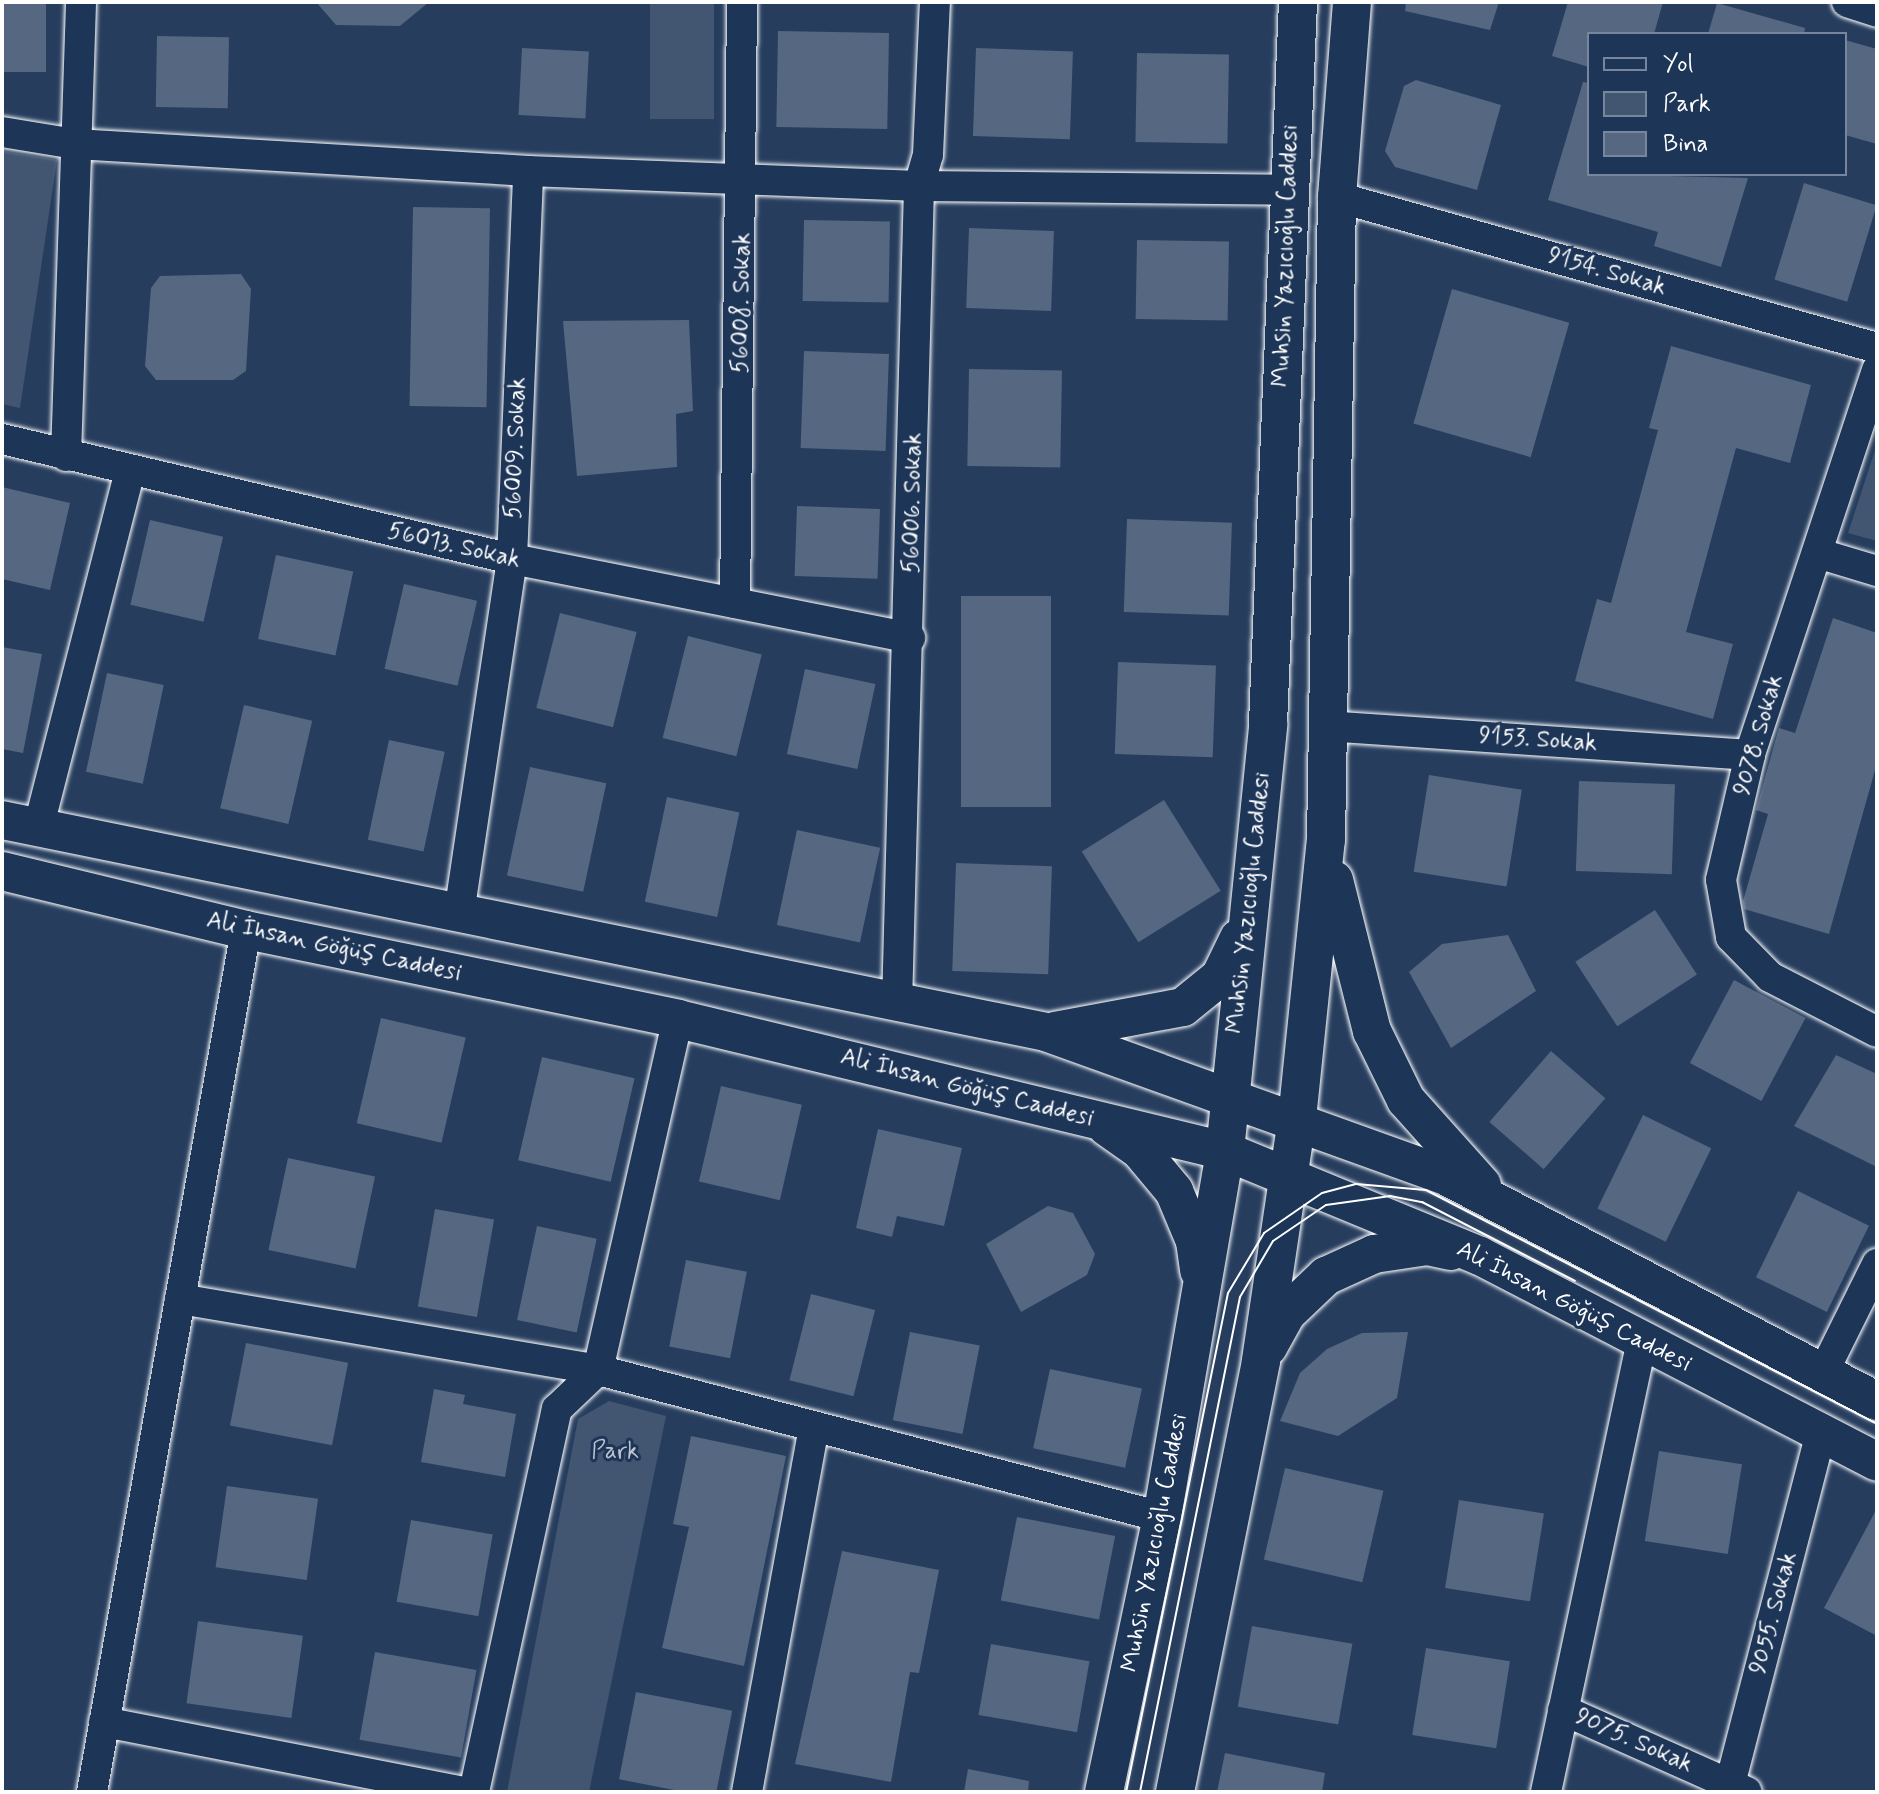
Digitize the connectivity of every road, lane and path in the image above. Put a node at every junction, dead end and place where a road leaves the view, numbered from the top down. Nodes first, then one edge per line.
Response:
1 (81, 2) edge
2 (742, 2) edge
3 (935, 2) edge
4 (1298, 2) edge
5 (1352, 2) edge
6 (1847, 2) edge
7 (1877, 12) edge
8 (2, 132) edge
9 (75, 144) junction
10 (528, 171) junction
11 (744, 178) junction
12 (919, 186) junction
13 (1288, 190) junction
14 (1337, 197) junction
15 (1877, 348) edge
16 (1877, 370) edge
17 (2, 439) edge
18 (66, 456) junction
19 (130, 470) junction
20 (1817, 553) junction
21 (512, 559) junction
22 (1877, 571) edge
23 (735, 603) junction
24 (910, 638) junction
25 (1326, 726) junction
26 (1750, 755) junction
27 (2, 820) edge
28 (38, 829) junction
29 (1326, 840) junction
30 (2, 871) edge
31 (459, 914) junction
32 (1248, 917) junction
33 (246, 930) junction
34 (897, 1005) junction
35 (678, 1019) junction
36 (1046, 1032) junction
37 (1877, 1032) edge
38 (1230, 1095) junction
39 (1095, 1119) junction
40 (1297, 1119) junction
41 (1225, 1151) junction
42 (1289, 1176) junction
43 (1500, 1204) junction
44 (1480, 1256) junction
45 (1877, 1264) edge
46 (1202, 1296) junction
47 (180, 1299) junction
48 (1642, 1341) junction
49 (1261, 1360) junction
50 (598, 1370) junction
51 (1823, 1373) junction
52 (1877, 1401) edge
53 (814, 1427) junction
54 (1821, 1433) junction
55 (1877, 1462) edge
56 (1162, 1517) junction
57 (1563, 1710) junction
58 (104, 1722) junction
59 (1735, 1789) edge
60 (92, 1792) edge
61 (463, 1792) edge
62 (474, 1792) edge
63 (747, 1792) edge
64 (1104, 1792) edge
65 (1175, 1792) edge
66 (1546, 1792) edge

1 - 9 street
2 - 11 street, 56008. Sokak
3 - 12 street, 56006. Sokak
4 - 13 main road, Muhsin Yazıcıoğlu Caddesi
5 - 14 main road, Muhsin Yazıcıoğlu Caddesi
6 - 7 street
8 - 9 street
9 - 10 street
9 - 18 street
10 - 11 street
10 - 21 street, 56009. Sokak
11 - 12 street
11 - 23 street, 56008. Sokak
12 - 13 street
12 - 24 street, 56006. Sokak
13 - 32 main road, Muhsin Yazıcıoğlu Caddesi
14 - 15 street, 9154. Sokak
14 - 25 main road, Muhsin Yazıcıoğlu Caddesi
16 - 20 street, 9078. Sokak
17 - 18 street, 56013. Sokak
18 - 19 street, 56013. Sokak
19 - 21 street, 56013. Sokak
19 - 28 street
20 - 22 street
20 - 26 street, 9078. Sokak
21 - 23 street, 56013. Sokak
21 - 31 street, 56009. Sokak
23 - 24 street, 56013. Sokak
24 - 34 street, 56006. Sokak
25 - 26 street, 9153. Sokak
25 - 29 main road, Muhsin Yazıcıoğlu Caddesi
26 - 37 street, 9078. Sokak
27 - 28 main road
28 - 31 main road
29 - 40 main road, Muhsin Yazıcıoğlu Caddesi
29 - 43 main road
30 - 33 main road, Ali İhsan Göğüş Caddesi
31 - 34 main road
32 - 36 main road
32 - 38 main road, Muhsin Yazıcıoğlu Caddesi
33 - 35 main road, Ali İhsan Göğüş Caddesi
33 - 47 street
34 - 36 main road
35 - 39 main road, Ali İhsan Göğüş Caddesi
35 - 50 street
36 - 38 main road
38 - 40 main road
38 - 41 main road, Muhsin Yazıcıoğlu Caddesi
39 - 41 main road, Ali İhsan Göğüş Caddesi
39 - 46 main road
40 - 42 main road, Muhsin Yazıcıoğlu Caddesi
40 - 43 main road
41 - 42 main road, Ali İhsan Göğüş Caddesi
41 - 46 main road, Muhsin Yazıcıoğlu Caddesi
42 - 44 main road, Ali İhsan Göğüş Caddesi
42 - 49 main road, Muhsin Yazıcıoğlu Caddesi
43 - 51 main road
44 - 48 main road, Ali İhsan Göğüş Caddesi
44 - 49 main road
45 - 51 street
46 - 56 main road, Muhsin Yazıcıoğlu Caddesi
47 - 50 street
47 - 58 street
48 - 54 main road, Ali İhsan Göğüş Caddesi
48 - 57 street
49 - 65 main road, Muhsin Yazıcıoğlu Caddesi
50 - 53 street
50 - 62 street
51 - 52 main road
53 - 56 street
53 - 63 street
54 - 55 main road, Ali İhsan Göğüş Caddesi
54 - 59 street, 9055. Sokak
56 - 64 main road, Muhsin Yazıcıoğlu Caddesi
57 - 59 street, 9075. Sokak
57 - 66 street
58 - 60 street
58 - 61 street

